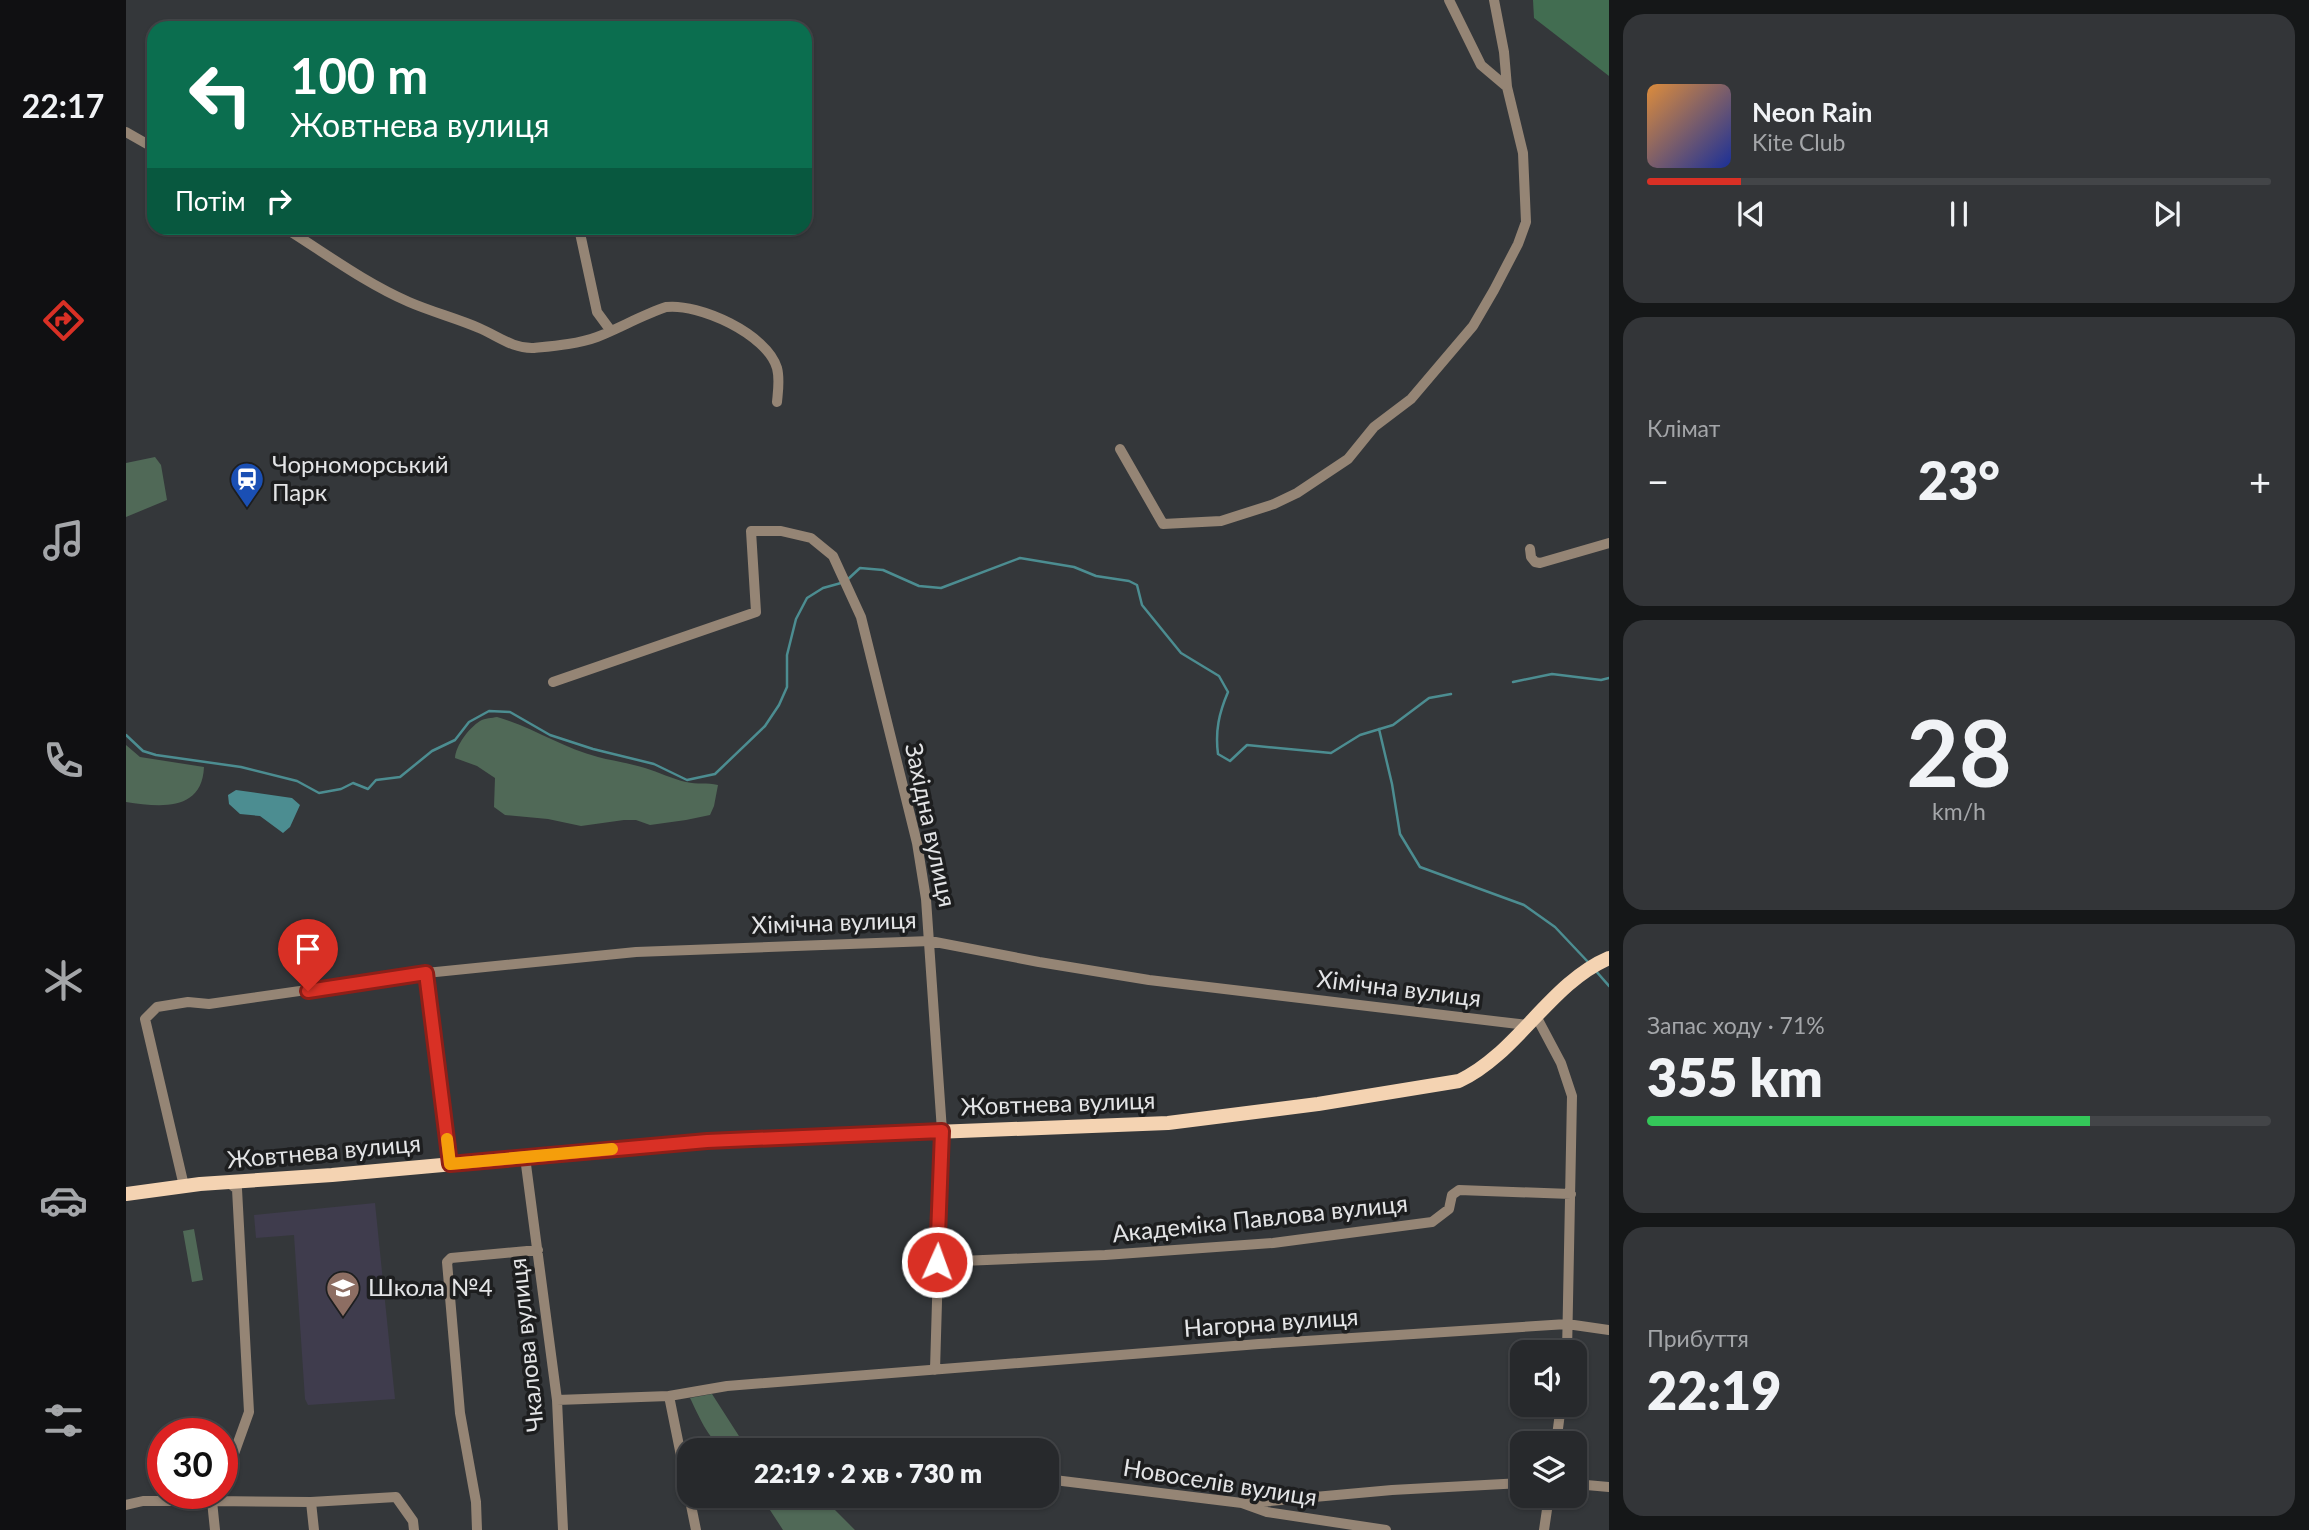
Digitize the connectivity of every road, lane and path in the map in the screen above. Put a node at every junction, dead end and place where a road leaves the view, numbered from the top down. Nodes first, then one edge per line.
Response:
1 (1449, 0) edge
2 (1494, 0) edge
3 (1507, 88) junction
4 (126, 132) edge
5 (147, 144) edge
6 (296, 235) edge
7 (580, 235) edge
8 (611, 331) junction
9 (777, 402) dead end
10 (1120, 449) dead end
11 (1609, 543) edge
12 (1530, 549) dead end
13 (553, 682) dead end
14 (930, 941) junction
15 (1597, 964) edge
16 (426, 973) junction
17 (1531, 1021) junction
18 (942, 1131) junction
19 (525, 1157) junction
20 (450, 1164) junction
21 (228, 1182) junction
22 (184, 1186) junction
23 (126, 1194) edge
24 (1571, 1194) junction
25 (538, 1250) junction
26 (937, 1262) junction
27 (1567, 1324) junction
28 (1609, 1330) edge
29 (1567, 1340) edge
30 (935, 1370) junction
31 (669, 1396) junction
32 (556, 1400) junction
33 (238, 1443) edge
34 (1059, 1481) edge
35 (1510, 1484) edge
36 (1587, 1485) edge
37 (1609, 1487) edge
38 (238, 1498) edge
39 (147, 1501) edge
40 (312, 1502) junction
41 (1242, 1503) junction
42 (126, 1505) edge
43 (1547, 1508) edge
44 (214, 1509) edge
45 (215, 1530) edge
46 (314, 1530) edge
47 (414, 1530) edge
48 (477, 1530) edge
49 (563, 1530) edge
50 (696, 1530) edge
51 (1386, 1530) edge
52 (1544, 1530) edge

1 - 3 street
2 - 3 street
3 - 10 street
4 - 5 street
6 - 8 street
7 - 8 street
8 - 9 street
11 - 12 street
13 - 14 street, Західна вулиця
14 - 16 street, Хімічна вулиця
14 - 17 street, Хімічна вулиця
14 - 18 street, Західна вулиця
15 - 17 main road, Жовтнева вулиця
16 - 20 street
16 - 22 street, Хімічна вулиця
17 - 18 main road, Жовтнева вулиця
17 - 24 street
18 - 19 main road, Жовтнева вулиця
18 - 26 street, Західна вулиця
19 - 20 main road, Жовтнева вулиця
19 - 25 street, Чкалова вулиця
20 - 21 main road, Жовтнева вулиця
21 - 22 main road, Жовтнева вулиця
21 - 33 street
22 - 23 main road, Жовтнева вулиця
24 - 26 street, Академіка Павлова вулиця
24 - 27 street
25 - 32 street, Чкалова вулиця
25 - 48 street
26 - 30 street, Західна вулиця
27 - 28 street, Нагорна вулиця
27 - 29 street
27 - 30 street, Нагорна вулиця
30 - 31 street, Нагорна вулиця
31 - 32 street, Нагорна вулиця
31 - 50 street
32 - 49 street, Чкалова вулиця
34 - 41 street, Новоселів вулиця
35 - 41 street
36 - 37 street
38 - 40 street
39 - 42 street
40 - 46 street
40 - 47 street
41 - 51 street, Новоселів вулиця
43 - 52 street
44 - 45 street

